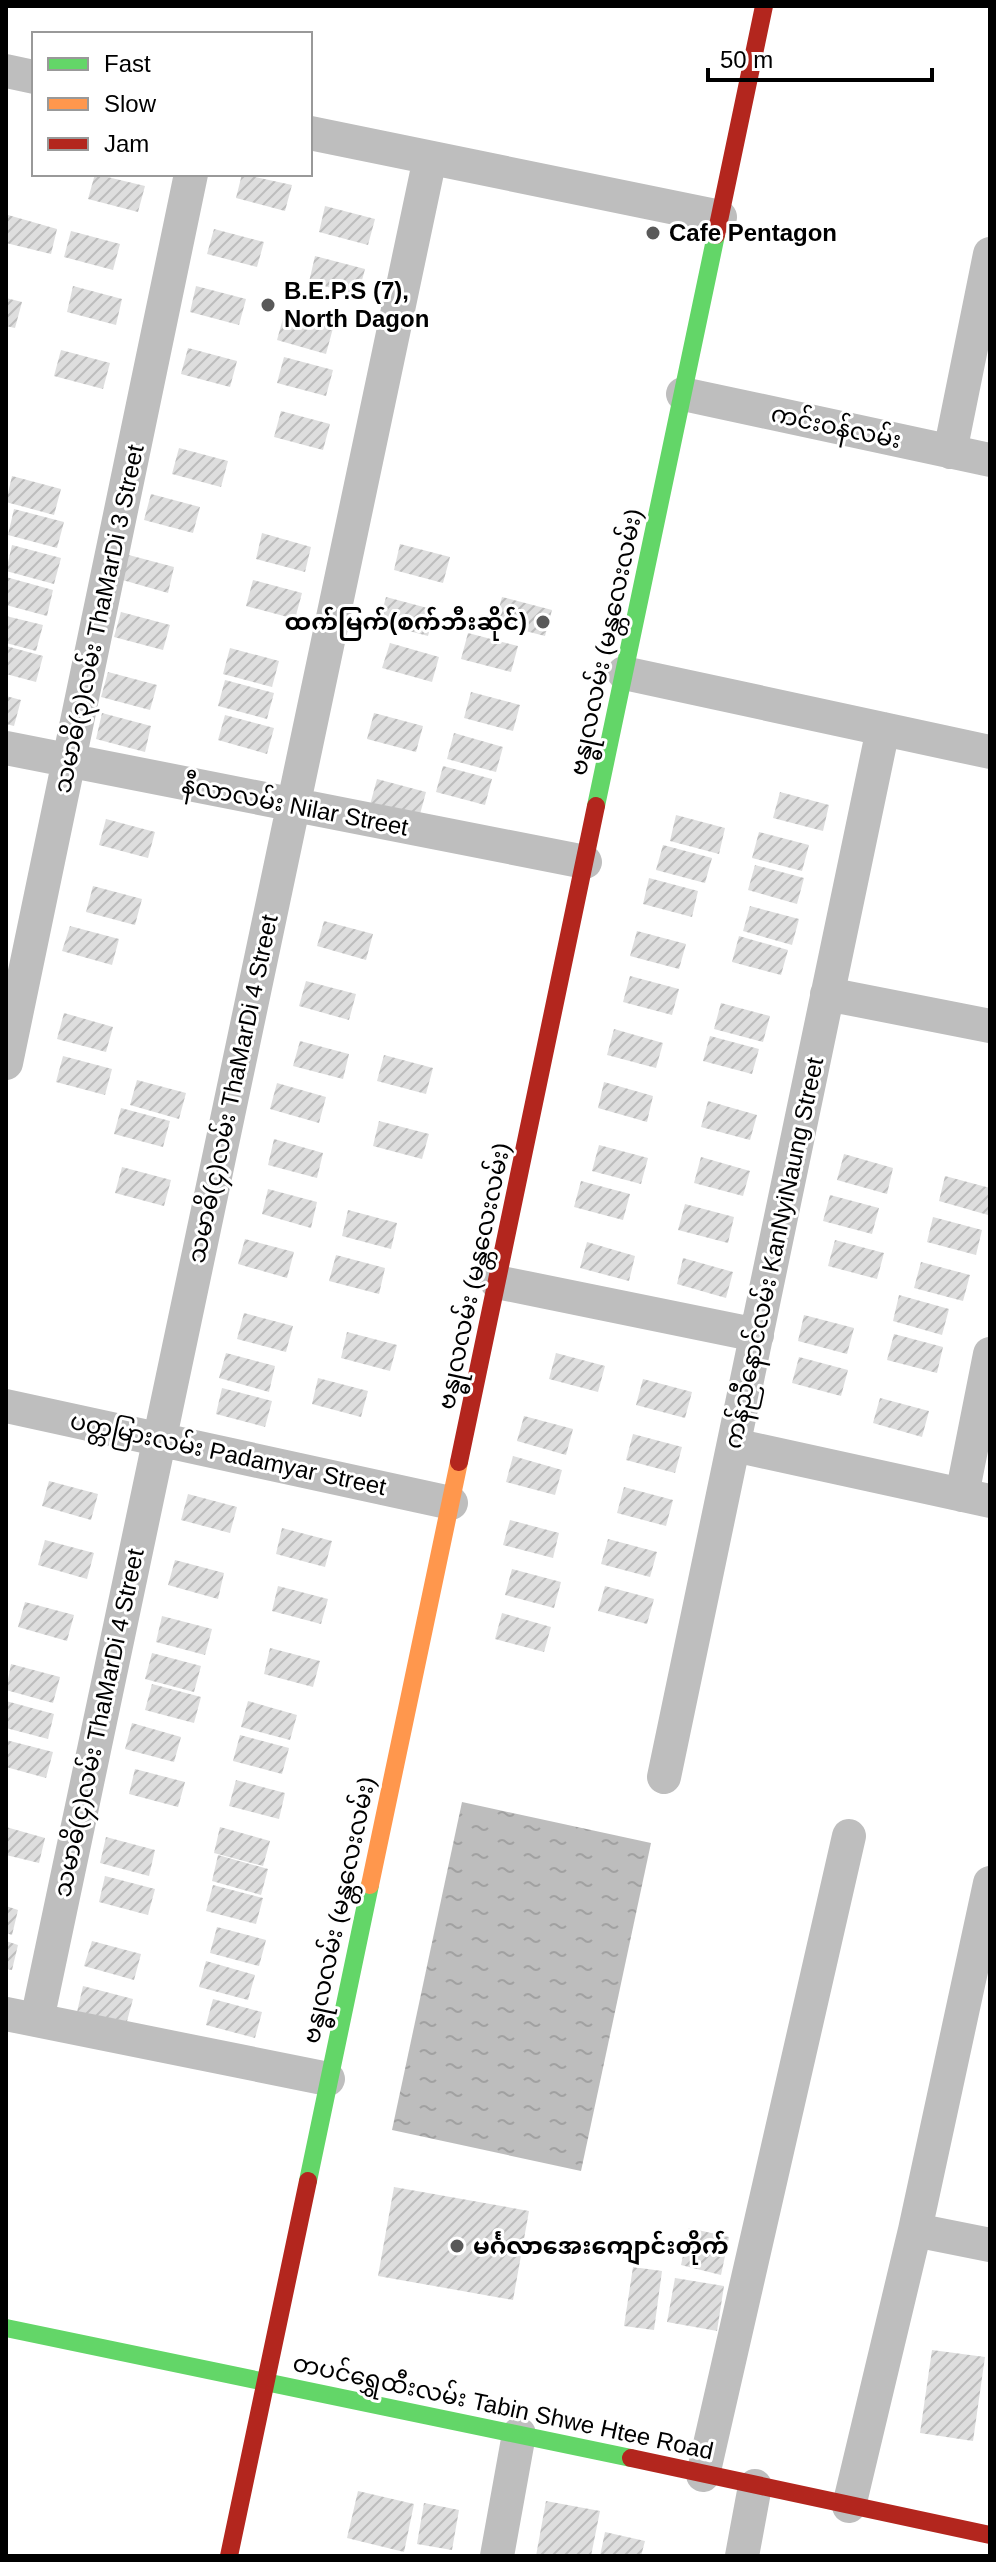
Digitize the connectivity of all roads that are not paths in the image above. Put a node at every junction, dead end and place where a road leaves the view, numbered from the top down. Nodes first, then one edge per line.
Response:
1 (764, 6) edge
2 (6, 71) edge
3 (32, 77) edge
4 (312, 133) edge
5 (430, 158) junction
6 (191, 176) edge
7 (720, 217) junction
8 (990, 254) edge
9 (683, 394) junction
10 (950, 452) junction
11 (990, 460) edge
12 (624, 673) junction
13 (883, 729) junction
14 (6, 748) edge
15 (990, 752) edge
16 (69, 761) junction
17 (293, 805) junction
18 (585, 862) junction
19 (827, 994) junction
20 (990, 1026) edge
21 (6, 1063) edge
22 (497, 1282) junction
23 (757, 1335) junction
24 (990, 1354) edge
25 (6, 1406) edge
26 (159, 1439) junction
27 (734, 1445) junction
28 (976, 1498) edge
29 (451, 1503) junction
30 (664, 1777) dead end
31 (849, 1836) dead end
32 (990, 1883) edge
33 (977, 2002) edge
34 (21, 2017) edge
35 (328, 2079) junction
36 (915, 2230) junction
37 (990, 2245) edge
38 (6, 2328) edge
39 (265, 2380) junction
40 (519, 2434) junction
41 (703, 2475) junction
42 (755, 2486) junction
43 (849, 2506) junction
44 (990, 2535) edge
45 (229, 2556) edge
46 (497, 2556) edge
47 (742, 2556) edge

1 - 7 street, ဗန္ဓုလလမ်း (မန္တလေးလမ်း)
2 - 3 street
4 - 5 street
5 - 7 street
5 - 17 street, သမာဓိ(၄)လမ်း ThaMarDi 4 Street
6 - 16 street, သမာဓိ(၃)လမ်း ThaMarDi 3 Street
7 - 9 street, ဗန္ဓုလလမ်း (မန္တလေးလမ်း)
8 - 10 street
9 - 10 street, ကင်းဝန်လမ်း
9 - 12 street, ဗန္ဓုလလမ်း (မန္တလေးလမ်း)
10 - 11 street, ကင်းဝန်လမ်း
12 - 13 street
12 - 18 street, ဗန္ဓုလလမ်း (မန္တလေးလမ်း)
13 - 15 street
13 - 19 street, ကန်ညီနောင်လမ်း KanNyiNaung Street
14 - 16 street, နီလာလမ်း Nilar Street
16 - 17 street, နီလာလမ်း Nilar Street
16 - 21 street, သမာဓိ(၃)လမ်း ThaMarDi 3 Street
17 - 18 street, နီလာလမ်း Nilar Street
17 - 26 street, သမာဓိ(၄)လမ်း ThaMarDi 4 Street
18 - 22 street, ဗန္ဓုလလမ်း (မန္တလေးလမ်း)
19 - 20 street
19 - 23 street, ကန်ညီနောင်လမ်း KanNyiNaung Street
22 - 23 street
22 - 29 street, ဗန္ဓုလလမ်း (မန္တလေးလမ်း)
23 - 27 street, ကန်ညီနောင်လမ်း KanNyiNaung Street
24 - 28 street
25 - 26 street, ပတ္တမြားလမ်း Padamyar Street
26 - 29 street, ပတ္တမြားလမ်း Padamyar Street
26 - 34 street, သမာဓိ(၄)လမ်း ThaMarDi 4 Street
27 - 28 street
27 - 30 street, ကန်ညီနောင်လမ်း KanNyiNaung Street
29 - 35 street, ဗန္ဓုလလမ်း (မန္တလေးလမ်း)
31 - 41 street
32 - 33 street
33 - 36 street
34 - 35 street
35 - 39 street, ဗန္ဓုလလမ်း (မန္တလေးလမ်း)
36 - 37 street
36 - 43 street
38 - 39 street, တပင်ရွှေထီးလမ်း Tabin Shwe Htee Road
39 - 40 street, တပင်ရွှေထီးလမ်း Tabin Shwe Htee Road
39 - 45 street, ဗန္ဓုလလမ်း (မန္တလေးလမ်း)
40 - 41 street, တပင်ရွှေထီးလမ်း Tabin Shwe Htee Road
40 - 46 street
41 - 42 street, တပင်ရွှေထီးလမ်း Tabin Shwe Htee Road
42 - 43 street, တပင်ရွှေထီးလမ်း Tabin Shwe Htee Road
42 - 47 street
43 - 44 street, တပင်ရွှေထီးလမ်း Tabin Shwe Htee Road

